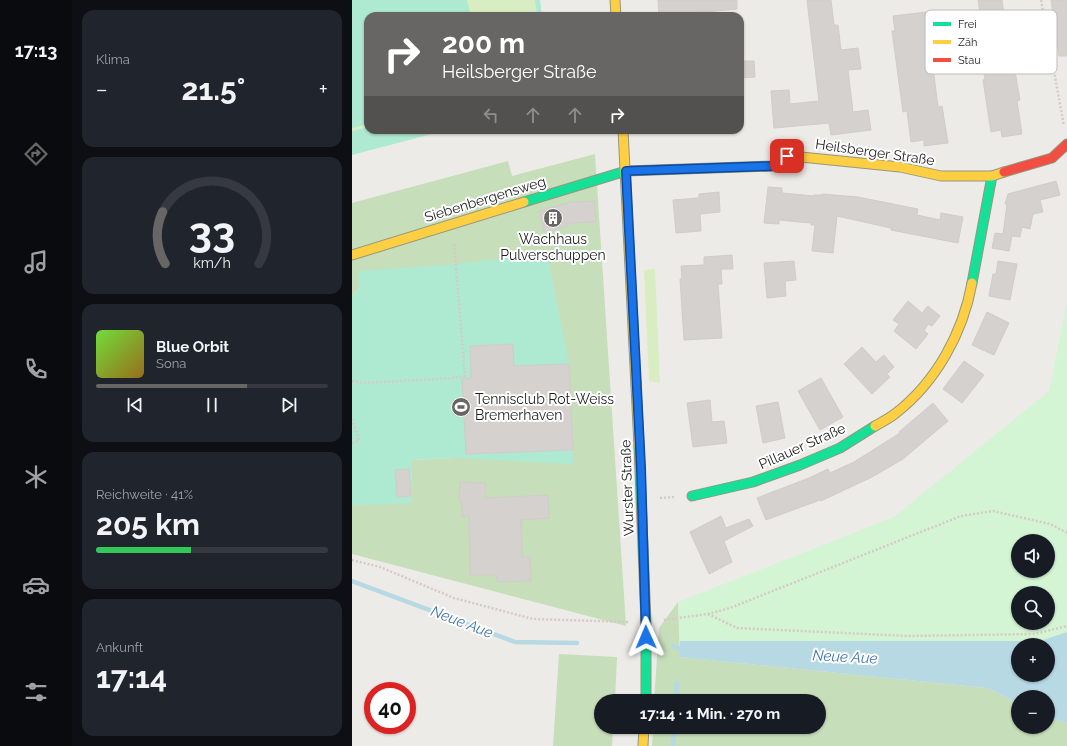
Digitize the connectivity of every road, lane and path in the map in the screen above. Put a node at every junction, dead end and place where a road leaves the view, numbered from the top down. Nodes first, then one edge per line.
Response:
1 (615, 0) edge
2 (1041, 0) edge
3 (1043, 10) edge
4 (616, 12) edge
5 (1054, 74) edge
6 (623, 134) edge
7 (1067, 144) edge
8 (626, 171) junction
9 (992, 176) junction
10 (452, 224) junction
11 (352, 255) edge
12 (352, 382) edge
13 (352, 419) edge
14 (352, 444) edge
15 (692, 496) joint
16 (642, 499) junction
17 (1067, 533) edge
18 (352, 560) edge
19 (708, 614) junction
20 (646, 623) junction
21 (1067, 626) edge
22 (646, 694) edge
23 (644, 734) edge
24 (643, 746) edge

1 - 4 street
2 - 3 path
5 - 7 path
6 - 8 street, Wurster Straße
7 - 9 street, Heilsberger Straße
8 - 9 street, Heilsberger Straße
8 - 10 street, Siebenbergensweg
8 - 16 street, Wurster Straße
9 - 15 street, Pillauer Straße
10 - 11 street, Siebenbergensweg
10 - 12 path
13 - 14 path
15 - 16 path
16 - 20 street, Wurster Straße
17 - 19 path
18 - 20 path
19 - 20 path
19 - 21 path
20 - 22 street, Wurster Straße
23 - 24 street

